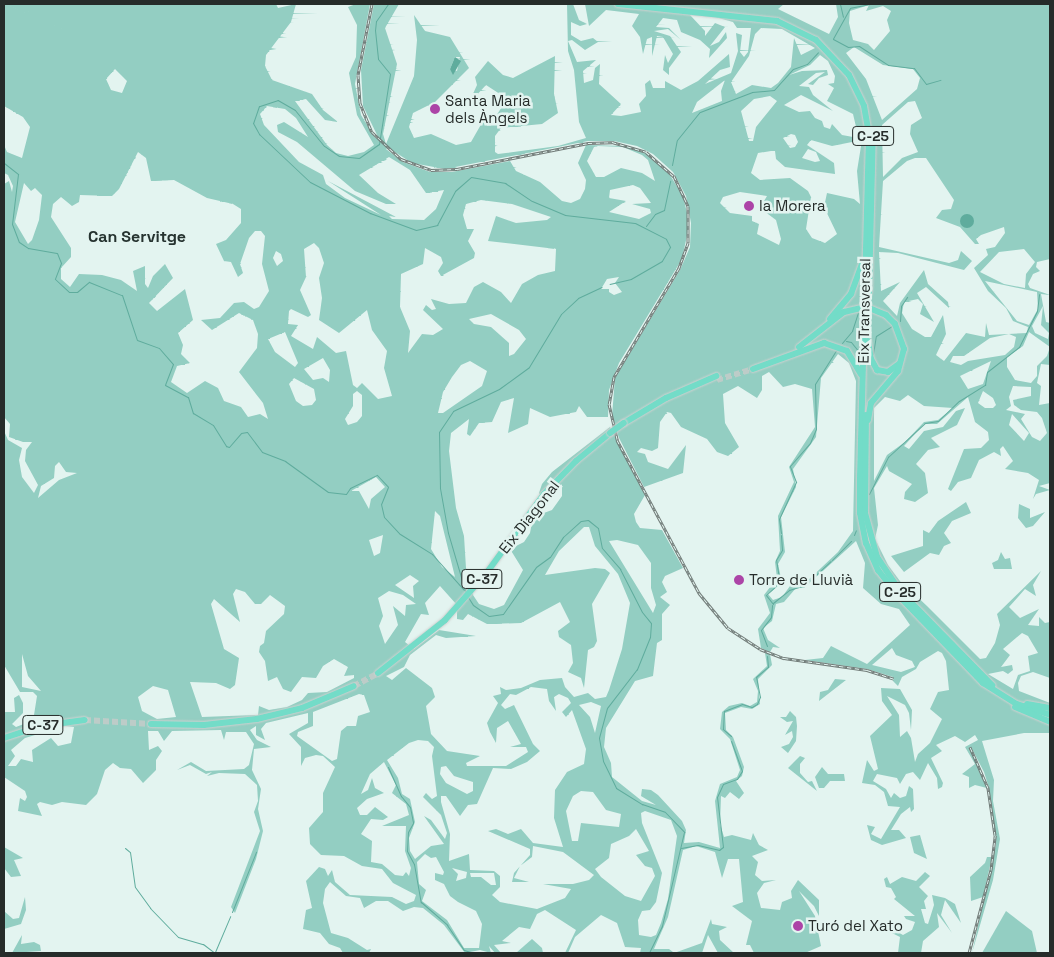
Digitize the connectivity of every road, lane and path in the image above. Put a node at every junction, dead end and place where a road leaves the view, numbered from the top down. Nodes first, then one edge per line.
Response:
1 (618, 4) edge
2 (639, 4) edge
3 (866, 247) junction
4 (868, 341) junction
5 (801, 345) junction
6 (796, 352) junction
7 (716, 378) tunnel mouth
8 (862, 392) junction
9 (866, 439) junction
10 (378, 672) tunnel mouth
11 (354, 686) tunnel mouth
12 (990, 688) junction
13 (1050, 711) edge
14 (85, 720) tunnel mouth
15 (1050, 722) edge
16 (151, 724) tunnel mouth
17 (4, 738) edge

1 - 3 highway, Eix Transversal / C-25
2 - 4 highway, Eix Transversal / C-25
3 - 5 highway
3 - 8 highway, Eix Transversal / C-25
4 - 9 highway, Eix Transversal / C-25
4 - 9 highway
5 - 6 highway
5 - 6 highway
6 - 8 highway
7 - 10 highway, Eix Diagonal / C-37, bridge
8 - 12 highway, Eix Transversal / C-25
9 - 13 highway, Eix Transversal / C-25
11 - 16 highway
12 - 13 highway, Eix Transversal / C-25
12 - 15 highway
14 - 17 highway, C-37

